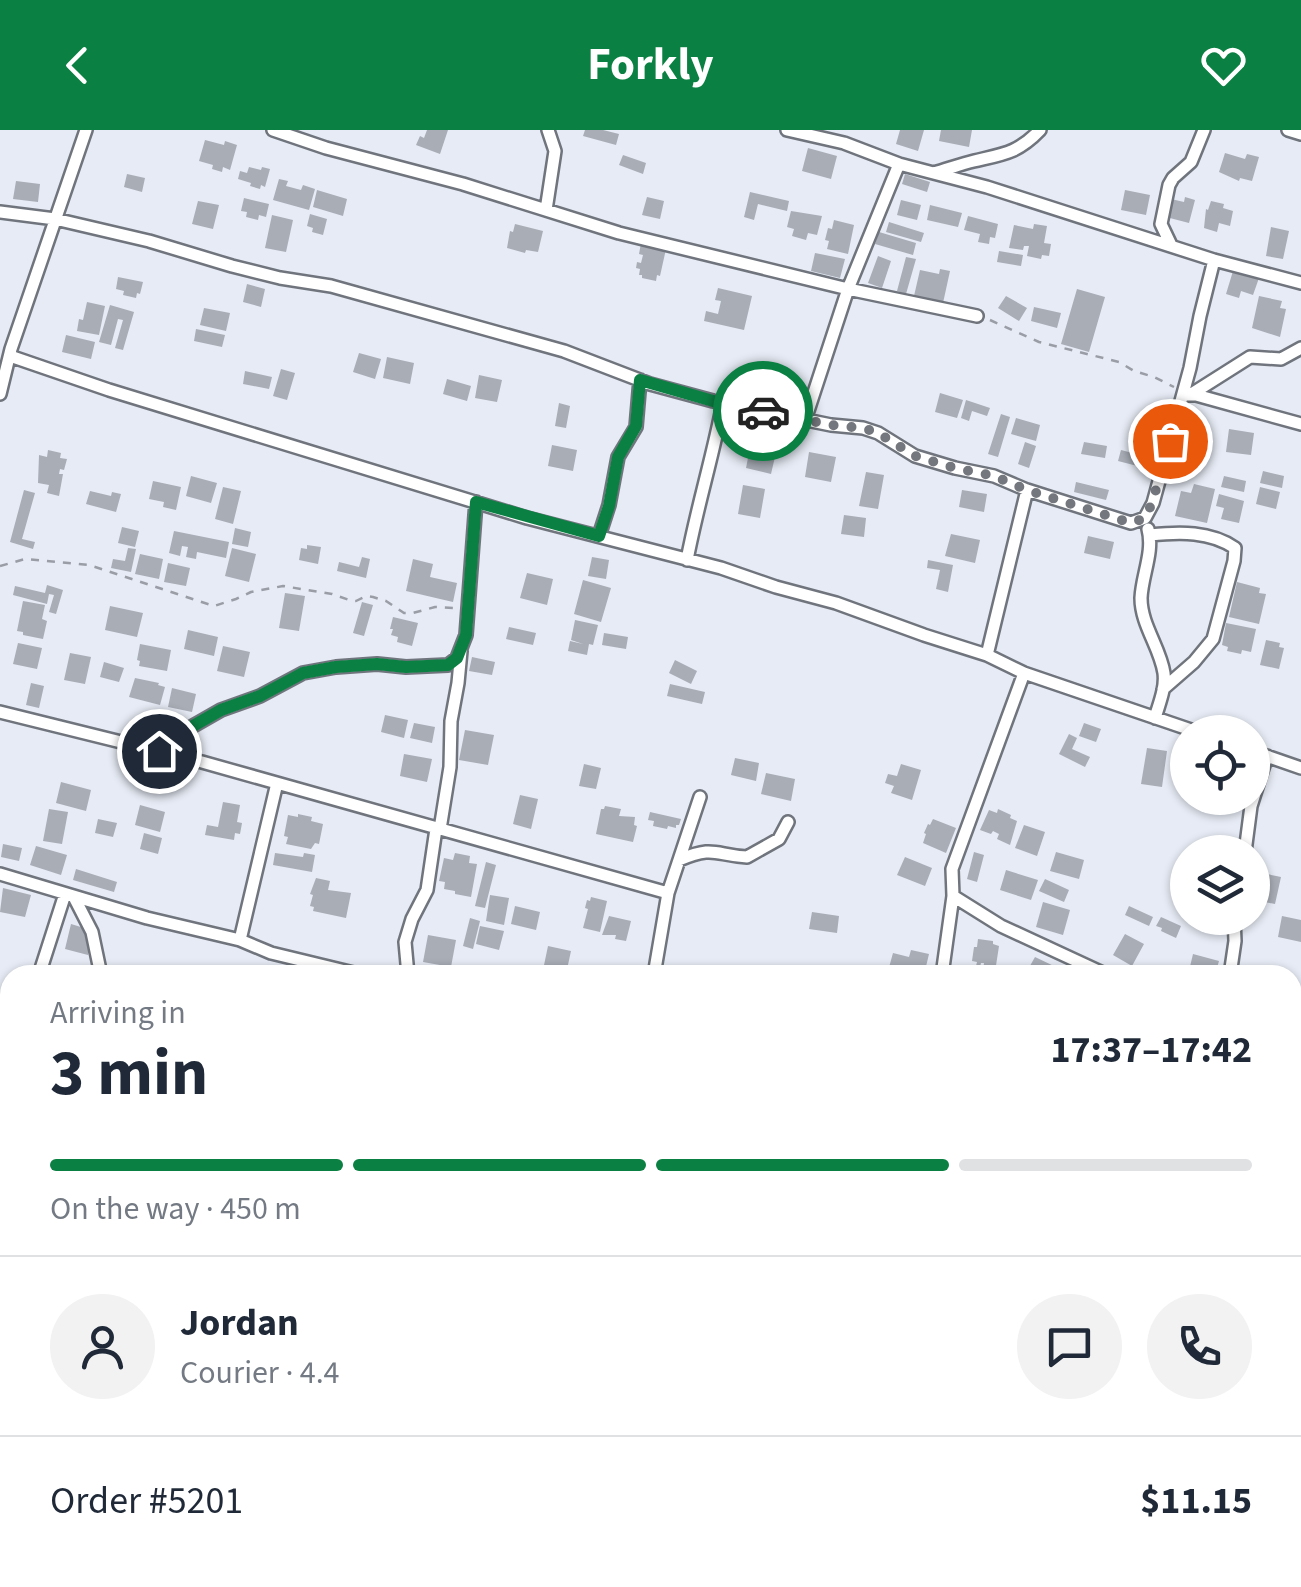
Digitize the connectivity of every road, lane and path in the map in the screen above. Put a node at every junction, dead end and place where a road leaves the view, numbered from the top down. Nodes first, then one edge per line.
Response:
1 (86, 130) edge
2 (273, 130) edge
3 (548, 130) edge
4 (788, 130) edge
5 (1040, 130) edge
6 (1204, 130) edge
7 (1288, 130) edge
8 (1301, 134) edge
9 (899, 164) junction
10 (934, 173) junction
11 (546, 210) junction
12 (0, 212) edge
13 (55, 219) junction
14 (1171, 246) junction
15 (1214, 260) junction
16 (1301, 283) edge
17 (848, 289) junction
18 (976, 316) joint
19 (1301, 348) edge
20 (7, 351) edge
21 (640, 380) junction
22 (0, 394) edge
23 (1186, 394) junction
24 (723, 403) junction
25 (805, 420) junction
26 (1301, 424) edge
27 (1027, 490) junction
28 (476, 502) junction
29 (1145, 518) junction
30 (1150, 534) junction
31 (599, 536) junction
32 (688, 560) junction
33 (0, 566) edge
34 (470, 601) junction
35 (461, 651) junction
36 (986, 654) junction
37 (1024, 673) junction
38 (1164, 688) junction
39 (0, 712) edge
40 (1155, 718) junction
41 (1170, 723) edge
42 (159, 751) junction
43 (1270, 757) edge
44 (1301, 768) edge
45 (277, 783) junction
46 (700, 797) dead end
47 (788, 822) dead end
48 (438, 829) junction
49 (679, 860) junction
50 (0, 874) edge
51 (668, 894) junction
52 (70, 896) junction
53 (952, 896) junction
54 (1235, 935) edge
55 (240, 940) junction
56 (44, 965) edge
57 (99, 965) edge
58 (321, 965) edge
59 (407, 965) edge
60 (656, 965) edge
61 (943, 965) edge
62 (1085, 965) edge
63 (1231, 965) edge

1 - 13 street
2 - 11 street
3 - 11 street
4 - 9 street
5 - 10 street
6 - 14 street
7 - 8 street
9 - 10 street
9 - 17 street
10 - 14 street
11 - 17 street
12 - 13 street
13 - 20 street
13 - 21 street
14 - 15 street
15 - 16 street
15 - 23 street
17 - 18 street
17 - 25 street
18 - 23 path
19 - 23 street
20 - 22 street
20 - 28 street
21 - 24 street
21 - 31 street
23 - 26 street
23 - 29 street
24 - 25 street
24 - 32 street
25 - 27 street
27 - 29 street
27 - 36 street
28 - 31 street
28 - 34 street
29 - 30 street
30 - 38 street
30 - 38 street
31 - 32 street
32 - 36 street
33 - 34 path
34 - 35 street
35 - 42 street
35 - 48 street
36 - 37 street
37 - 40 street
37 - 53 street
38 - 40 street
39 - 42 street
40 - 41 street
42 - 45 street
43 - 44 street
45 - 48 street
45 - 55 street
46 - 49 street
47 - 49 street
48 - 51 street
48 - 59 street
49 - 51 street
50 - 52 street
51 - 60 street
52 - 55 street
52 - 56 street
52 - 57 street
53 - 61 street
53 - 62 street
54 - 63 street
55 - 58 street

